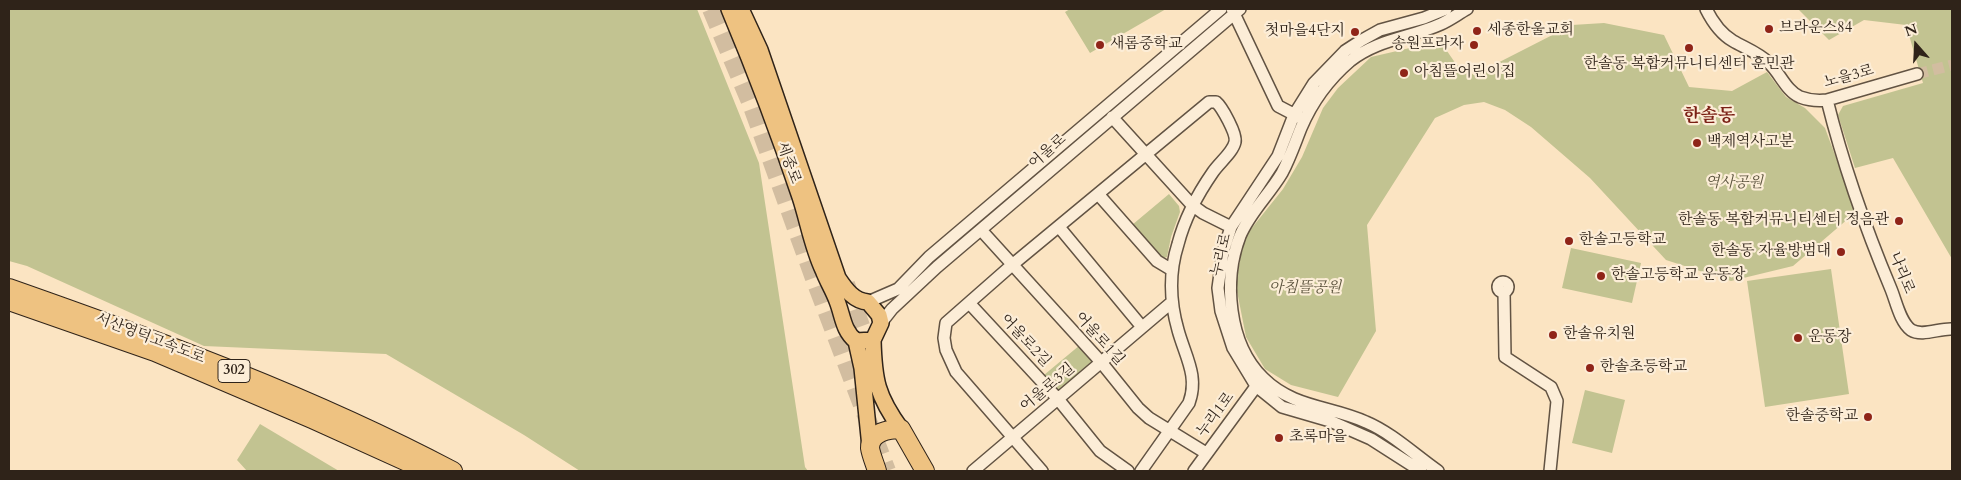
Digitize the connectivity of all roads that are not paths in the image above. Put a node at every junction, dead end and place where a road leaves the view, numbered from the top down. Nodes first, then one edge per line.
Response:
1 (729, 9) edge
2 (741, 9) edge
3 (1221, 9) edge
4 (1446, 9) edge
5 (1467, 9) edge
6 (1706, 9) edge
7 (1235, 10) edge
8 (1917, 74) tunnel mouth
9 (1826, 100) junction
10 (1300, 117) junction
11 (1112, 118) junction
12 (1145, 156) junction
13 (1098, 194) junction
14 (1192, 205) junction
15 (1059, 227) junction
16 (1232, 227) junction
17 (981, 230) junction
18 (1012, 266) junction
19 (1172, 270) junction
20 (9, 288) edge
21 (1504, 292) dead end
22 (9, 302) edge
23 (863, 302) junction
24 (1172, 302) junction
25 (970, 304) junction
26 (843, 318) junction
27 (881, 323) junction
28 (1142, 327) junction
29 (1952, 329) edge
30 (873, 340) junction
31 (856, 341) junction
32 (1101, 362) junction
33 (1259, 382) junction
34 (1058, 399) junction
35 (901, 429) junction
36 (1169, 430) junction
37 (1014, 436) junction
38 (870, 447) junction
39 (1206, 453) junction
40 (917, 469) edge
41 (427, 471) edge
42 (453, 471) edge
43 (877, 471) edge
44 (973, 471) edge
45 (1042, 471) edge
46 (1128, 471) edge
47 (1140, 471) edge
48 (1194, 471) edge
49 (1421, 471) edge
50 (1438, 471) edge
51 (1550, 471) edge

1 - 26 main road, 세종로
2 - 23 main road, 세종로
3 - 23 street, 어울로
4 - 10 street, 누리로
5 - 10 street, 누리로
6 - 9 street, 노을3로
7 - 10 street
7 - 11 street, 어울로
8 - 9 street, 노을3로
9 - 29 street, 나리로
10 - 16 street, 누리로
10 - 33 street, 누리로
11 - 12 street
11 - 17 street, 어울로
12 - 13 street
12 - 14 street
12 - 14 street
13 - 15 street
13 - 19 street
14 - 16 street
14 - 19 street
15 - 18 street
15 - 28 street
16 - 33 street, 누리로
17 - 18 street, 어울로1길
17 - 27 street, 어울로
18 - 25 street
18 - 32 street, 어울로1길
19 - 24 street
20 - 42 highway, 서산영덕고속도로 / 302
21 - 51 street
22 - 41 highway, 서산영덕고속도로 / 302
23 - 26 main road
23 - 27 main road, 세종로
24 - 28 street, 어울로3길
24 - 36 street
25 - 34 street, 어울로2길
25 - 37 street
26 - 31 main road, 세종로
27 - 30 main road
28 - 32 street, 어울로3길
30 - 31 main road
30 - 35 main road
31 - 38 main road, 세종로
32 - 34 street, 어울로3길
32 - 36 street, 어울로1길
33 - 39 street, 누리1로
33 - 49 street, 누리로
33 - 50 street, 누리로
34 - 37 street, 어울로3길
34 - 46 street, 어울로2길
35 - 38 highway
35 - 40 highway
36 - 39 street, 어울로1길
36 - 47 street
37 - 44 street, 어울로3길
37 - 45 street
38 - 43 highway
39 - 48 street, 누리1로

